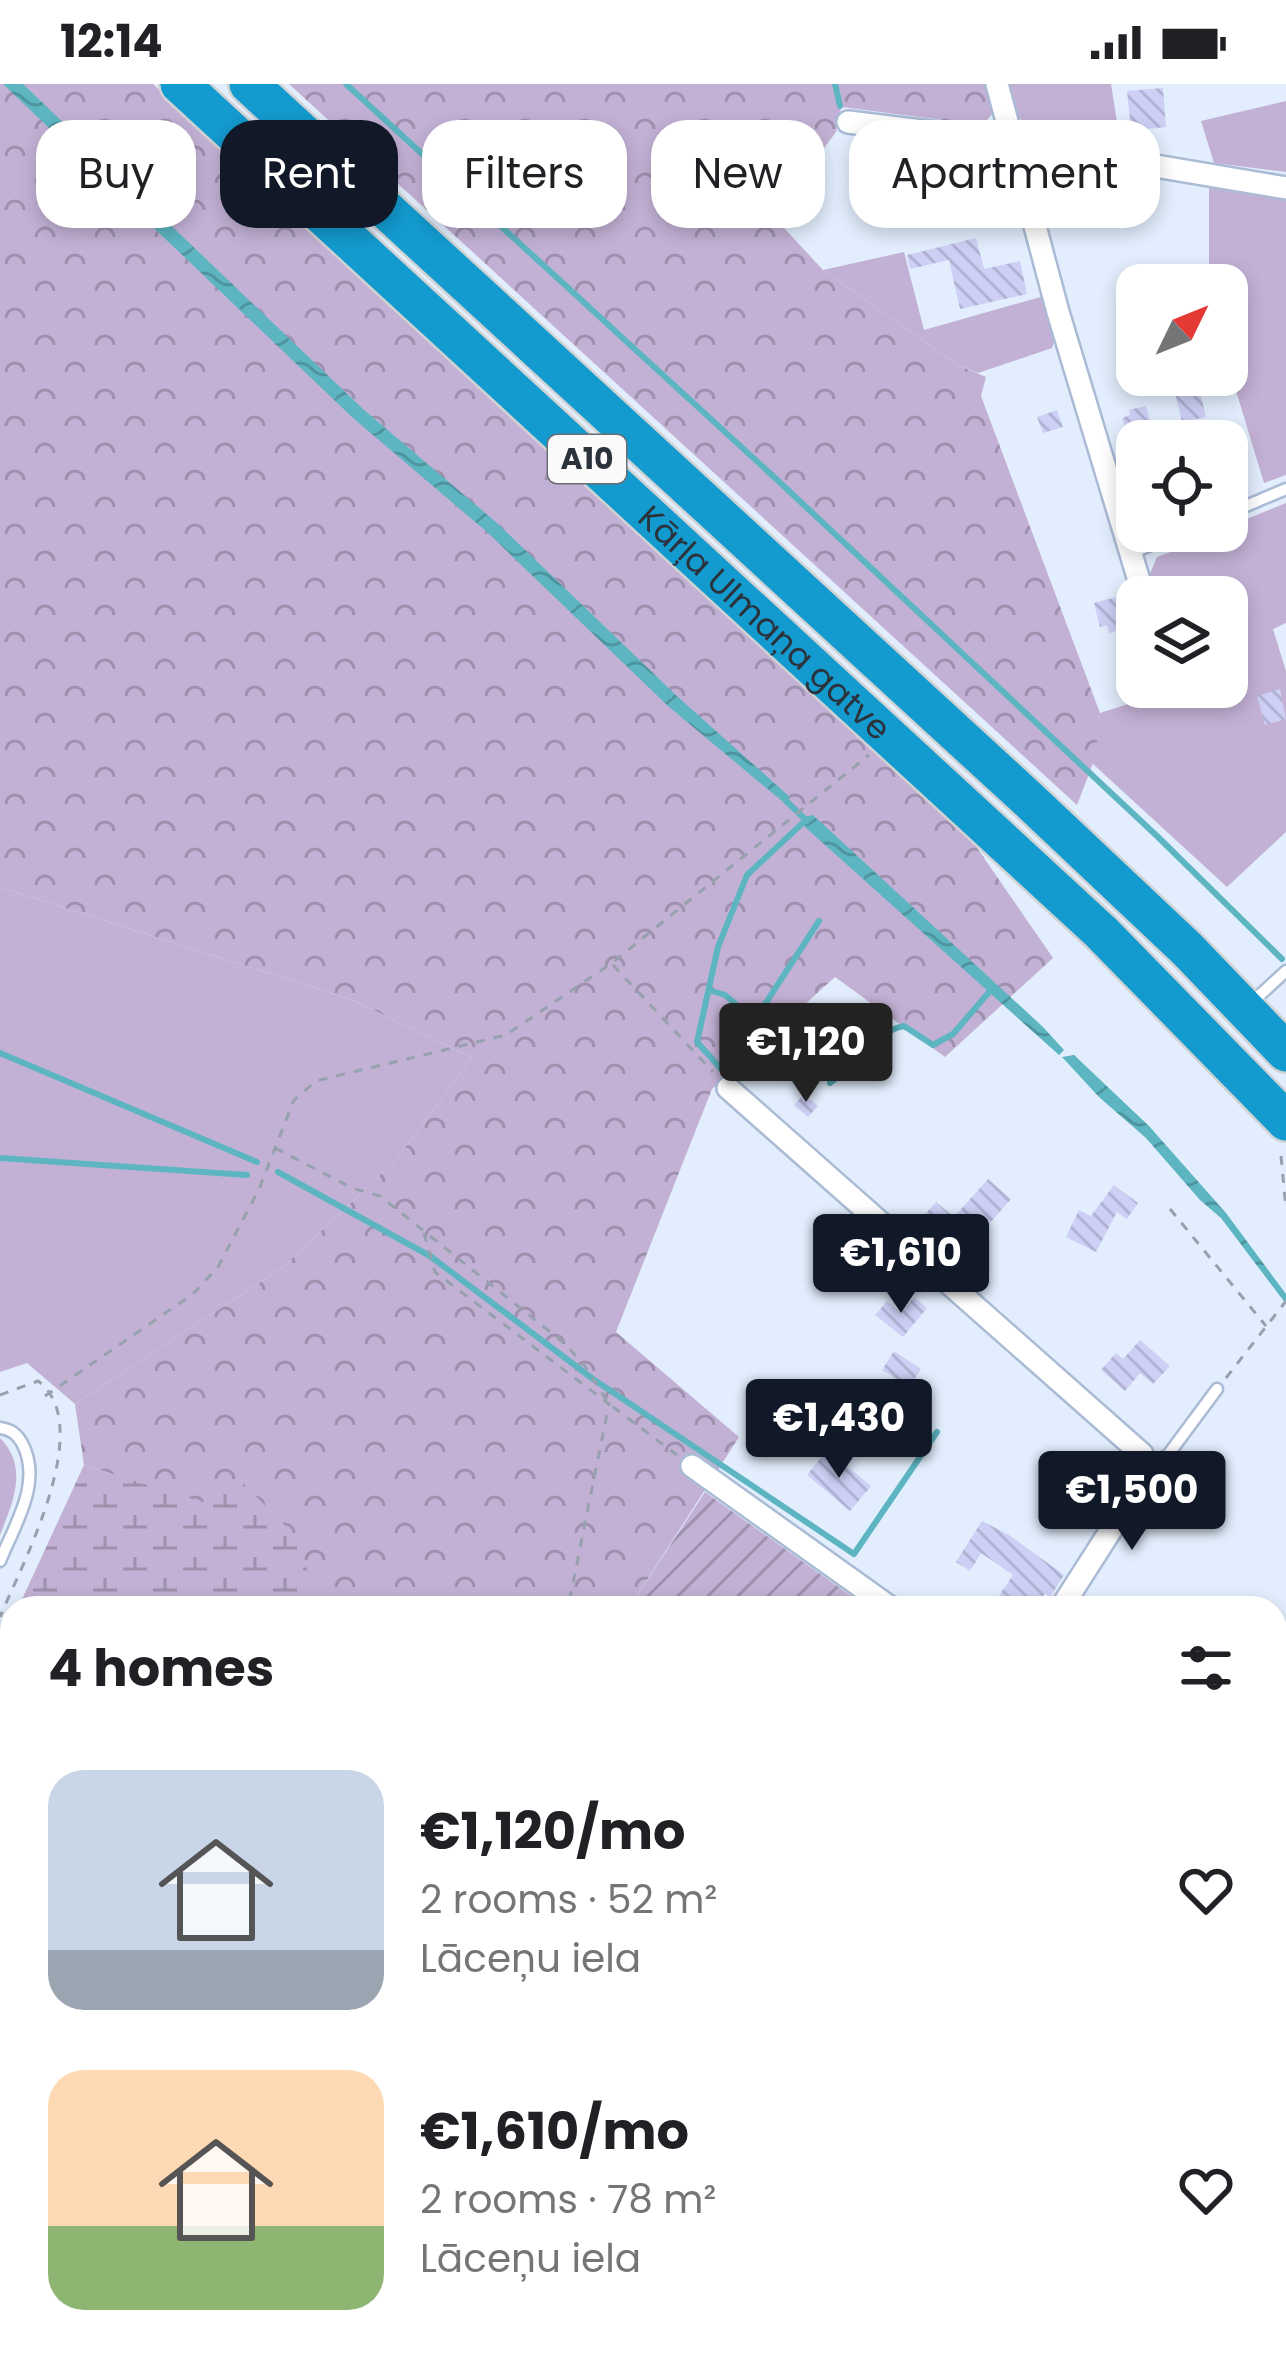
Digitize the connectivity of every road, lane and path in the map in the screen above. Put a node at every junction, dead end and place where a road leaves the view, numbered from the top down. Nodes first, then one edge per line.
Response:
1 (179, 84) edge
2 (249, 84) edge
3 (997, 84) edge
4 (1007, 120) edge
5 (1160, 167) edge
6 (1286, 188) edge
7 (1036, 228) edge
8 (1286, 489) edge
9 (1248, 505) edge
10 (1136, 552) edge
11 (1131, 554) junction
12 (1138, 576) edge
13 (889, 738) junction
14 (612, 963) junction
15 (1286, 971) edge
16 (1245, 1009) junction
17 (1286, 1052) edge
18 (728, 1088) joint
19 (1284, 1139) edge
20 (273, 1148) junction
21 (1170, 1209) dead end
22 (1286, 1209) edge
23 (422, 1229) junction
24 (1286, 1301) edge
25 (1266, 1326) junction
26 (1217, 1388) joint
27 (52, 1391) junction
28 (0, 1394) edge
29 (45, 1396) dead end
30 (608, 1404) junction
31 (0, 1428) edge
32 (692, 1466) joint
33 (1148, 1467) junction
34 (0, 1561) edge
35 (570, 1596) edge
36 (856, 1596) edge
37 (1069, 1596) edge

1 - 13 highway, Kārļa Ulmaņa gatve / A10
2 - 16 highway, Kārļa Ulmaņa gatve / A10
3 - 4 street
5 - 6 street
7 - 11 street
8 - 9 lane
10 - 11 lane
11 - 12 street
13 - 14 path
13 - 19 highway, Kārļa Ulmaņa gatve / A10
14 - 18 path
14 - 20 path
15 - 16 lane
16 - 17 highway, Kārļa Ulmaņa gatve / A10
18 - 33 street
19 - 22 path
20 - 23 path
20 - 27 path
21 - 25 path
23 - 30 path
23 - 30 path
24 - 25 path
25 - 26 path
26 - 33 lane
27 - 28 path
27 - 29 path
30 - 32 path
30 - 35 path
31 - 34 lane
32 - 36 street
33 - 37 street

